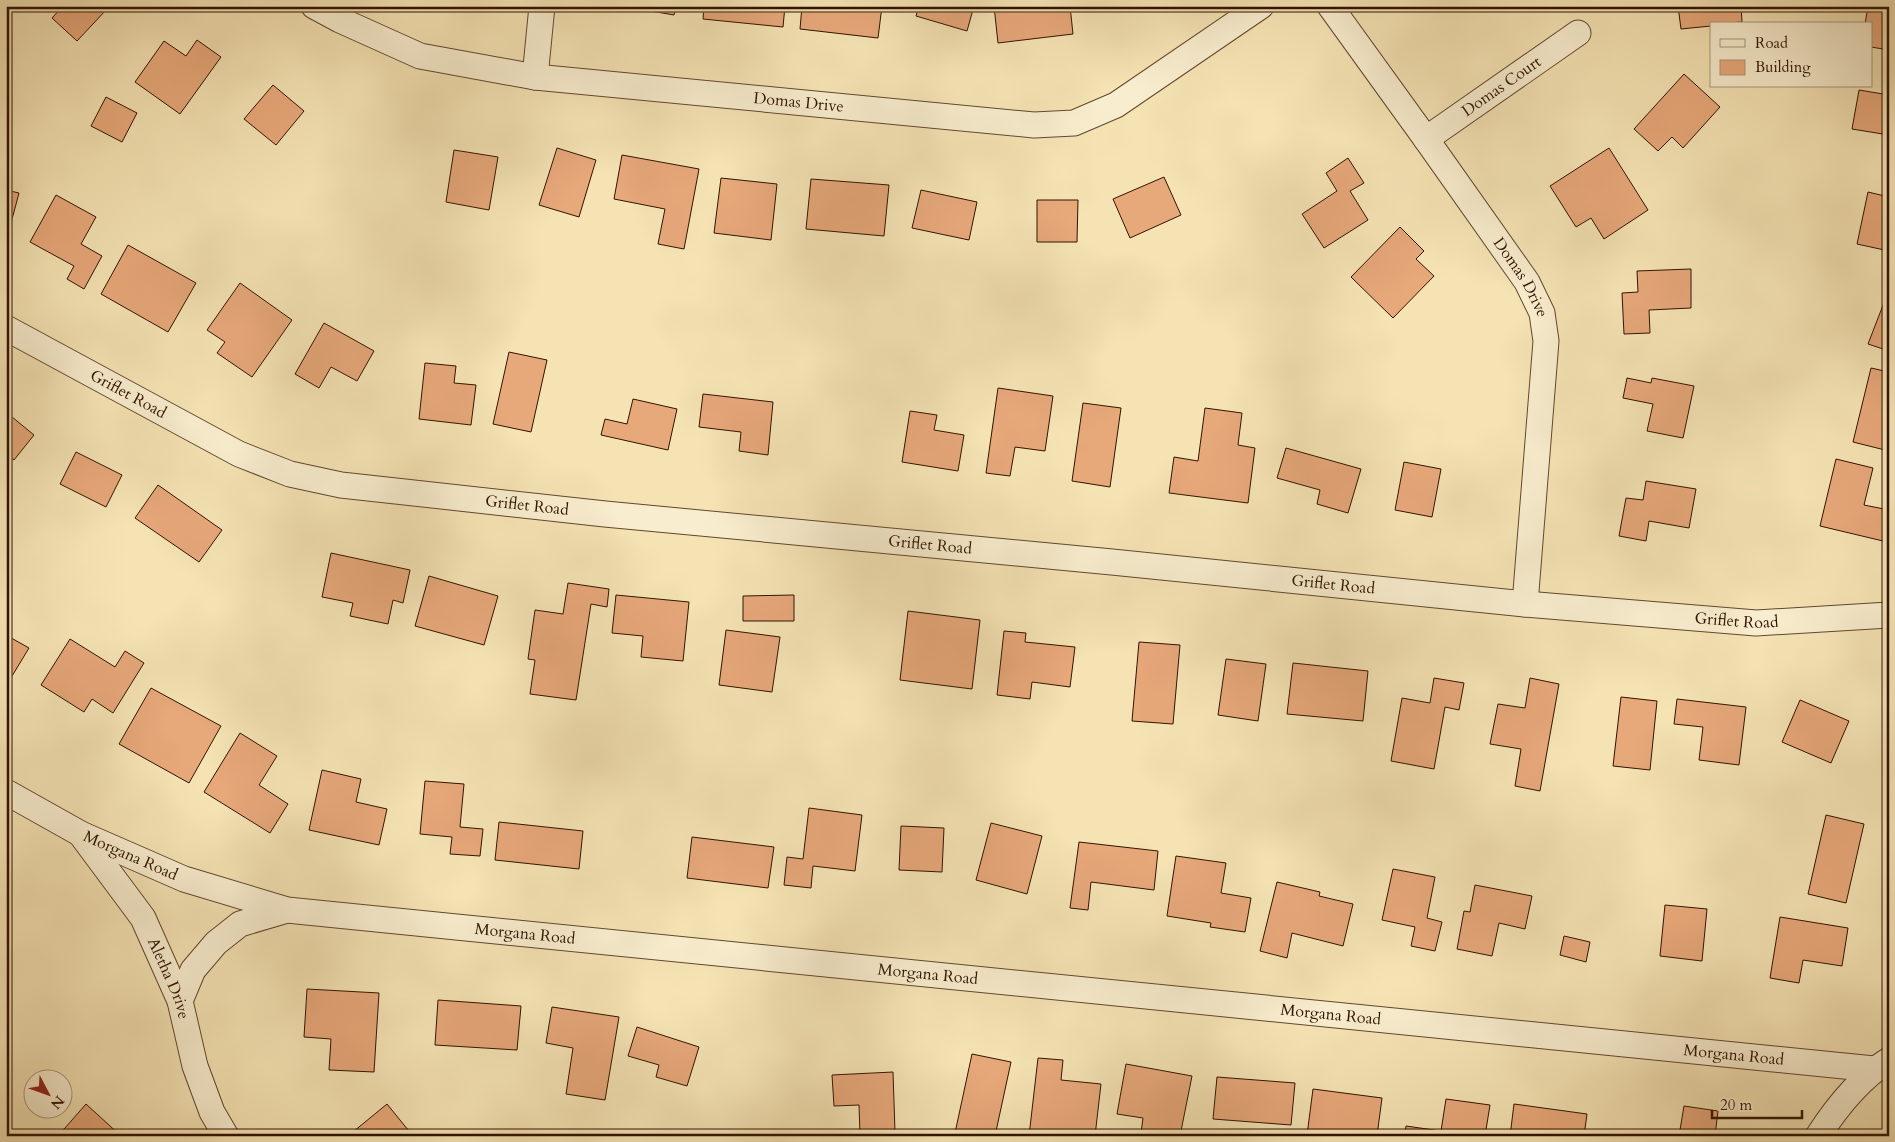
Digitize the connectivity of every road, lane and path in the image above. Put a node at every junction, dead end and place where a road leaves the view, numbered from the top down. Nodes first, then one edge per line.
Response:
1 (314, 6) edge
2 (542, 6) edge
3 (1262, 6) edge
4 (1330, 6) edge
5 (1578, 33) dead end
6 (535, 77) junction
7 (1426, 139) junction
8 (6, 328) edge
9 (1525, 604) junction
10 (1889, 615) edge
11 (6, 792) edge
12 (81, 834) junction
13 (287, 910) junction
14 (180, 1001) junction
15 (1881, 1065) edge
16 (226, 1136) edge
17 (1818, 1136) edge

1 - 6 street, Domas Drive
2 - 6 street
3 - 6 street, Domas Drive
4 - 7 street, Domas Drive
5 - 7 street, Domas Court
7 - 9 street, Domas Drive
8 - 9 street, Griflet Road
9 - 10 street, Griflet Road
11 - 12 street, Morgana Road
12 - 13 street, Morgana Road
12 - 14 street, Aletha Drive
13 - 14 street
13 - 15 street, Morgana Road
14 - 16 street, Aletha Drive
15 - 17 street

